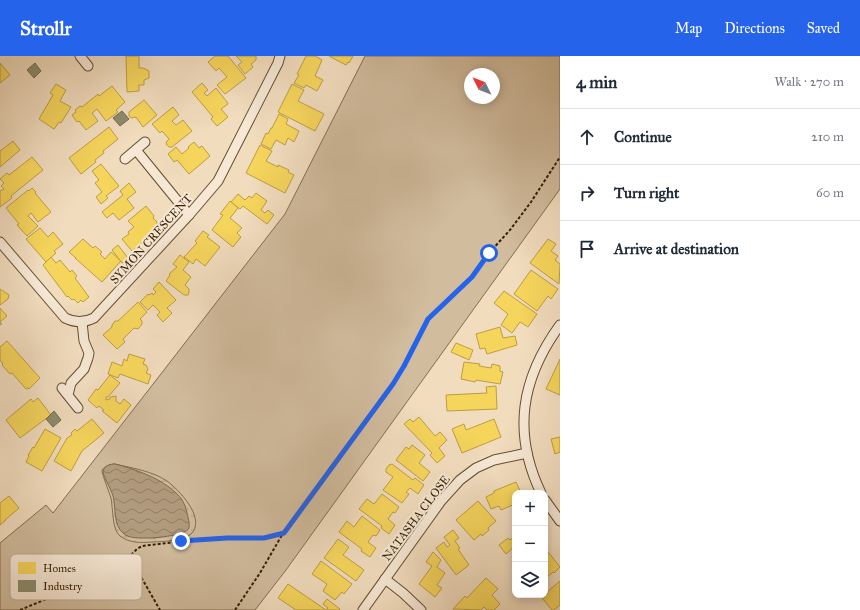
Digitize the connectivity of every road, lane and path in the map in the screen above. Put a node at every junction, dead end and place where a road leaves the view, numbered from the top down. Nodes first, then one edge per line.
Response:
1 (80, 56) edge
2 (280, 56) edge
3 (88, 66) dead end
4 (145, 142) dead end
5 (136, 150) junction
6 (560, 157) edge
7 (125, 159) dead end
8 (189, 215) junction
9 (0, 242) edge
10 (82, 322) junction
11 (560, 325) edge
12 (62, 388) dead end
13 (68, 395) junction
14 (78, 408) dead end
15 (527, 453) junction
16 (540, 490) edge
17 (548, 504) edge
18 (560, 521) edge
19 (284, 533) junction
20 (132, 554) edge
21 (142, 578) edge
22 (385, 580) junction
23 (44, 600) edge
24 (20, 610) edge
25 (160, 610) edge
26 (235, 610) edge
27 (363, 610) edge
28 (421, 610) edge

1 - 3 street
2 - 8 street, SYMON CRESCENT
4 - 5 street
5 - 7 street
5 - 8 street
6 - 19 path
8 - 10 street, SYMON CRESCENT
9 - 10 street
10 - 13 street
11 - 15 street
12 - 13 street
13 - 14 street
15 - 16 street
15 - 22 street, NATASHA CLOSE
17 - 18 street
19 - 20 path
19 - 26 path
21 - 25 path
22 - 27 street, NATASHA CLOSE
22 - 28 street
23 - 24 path

